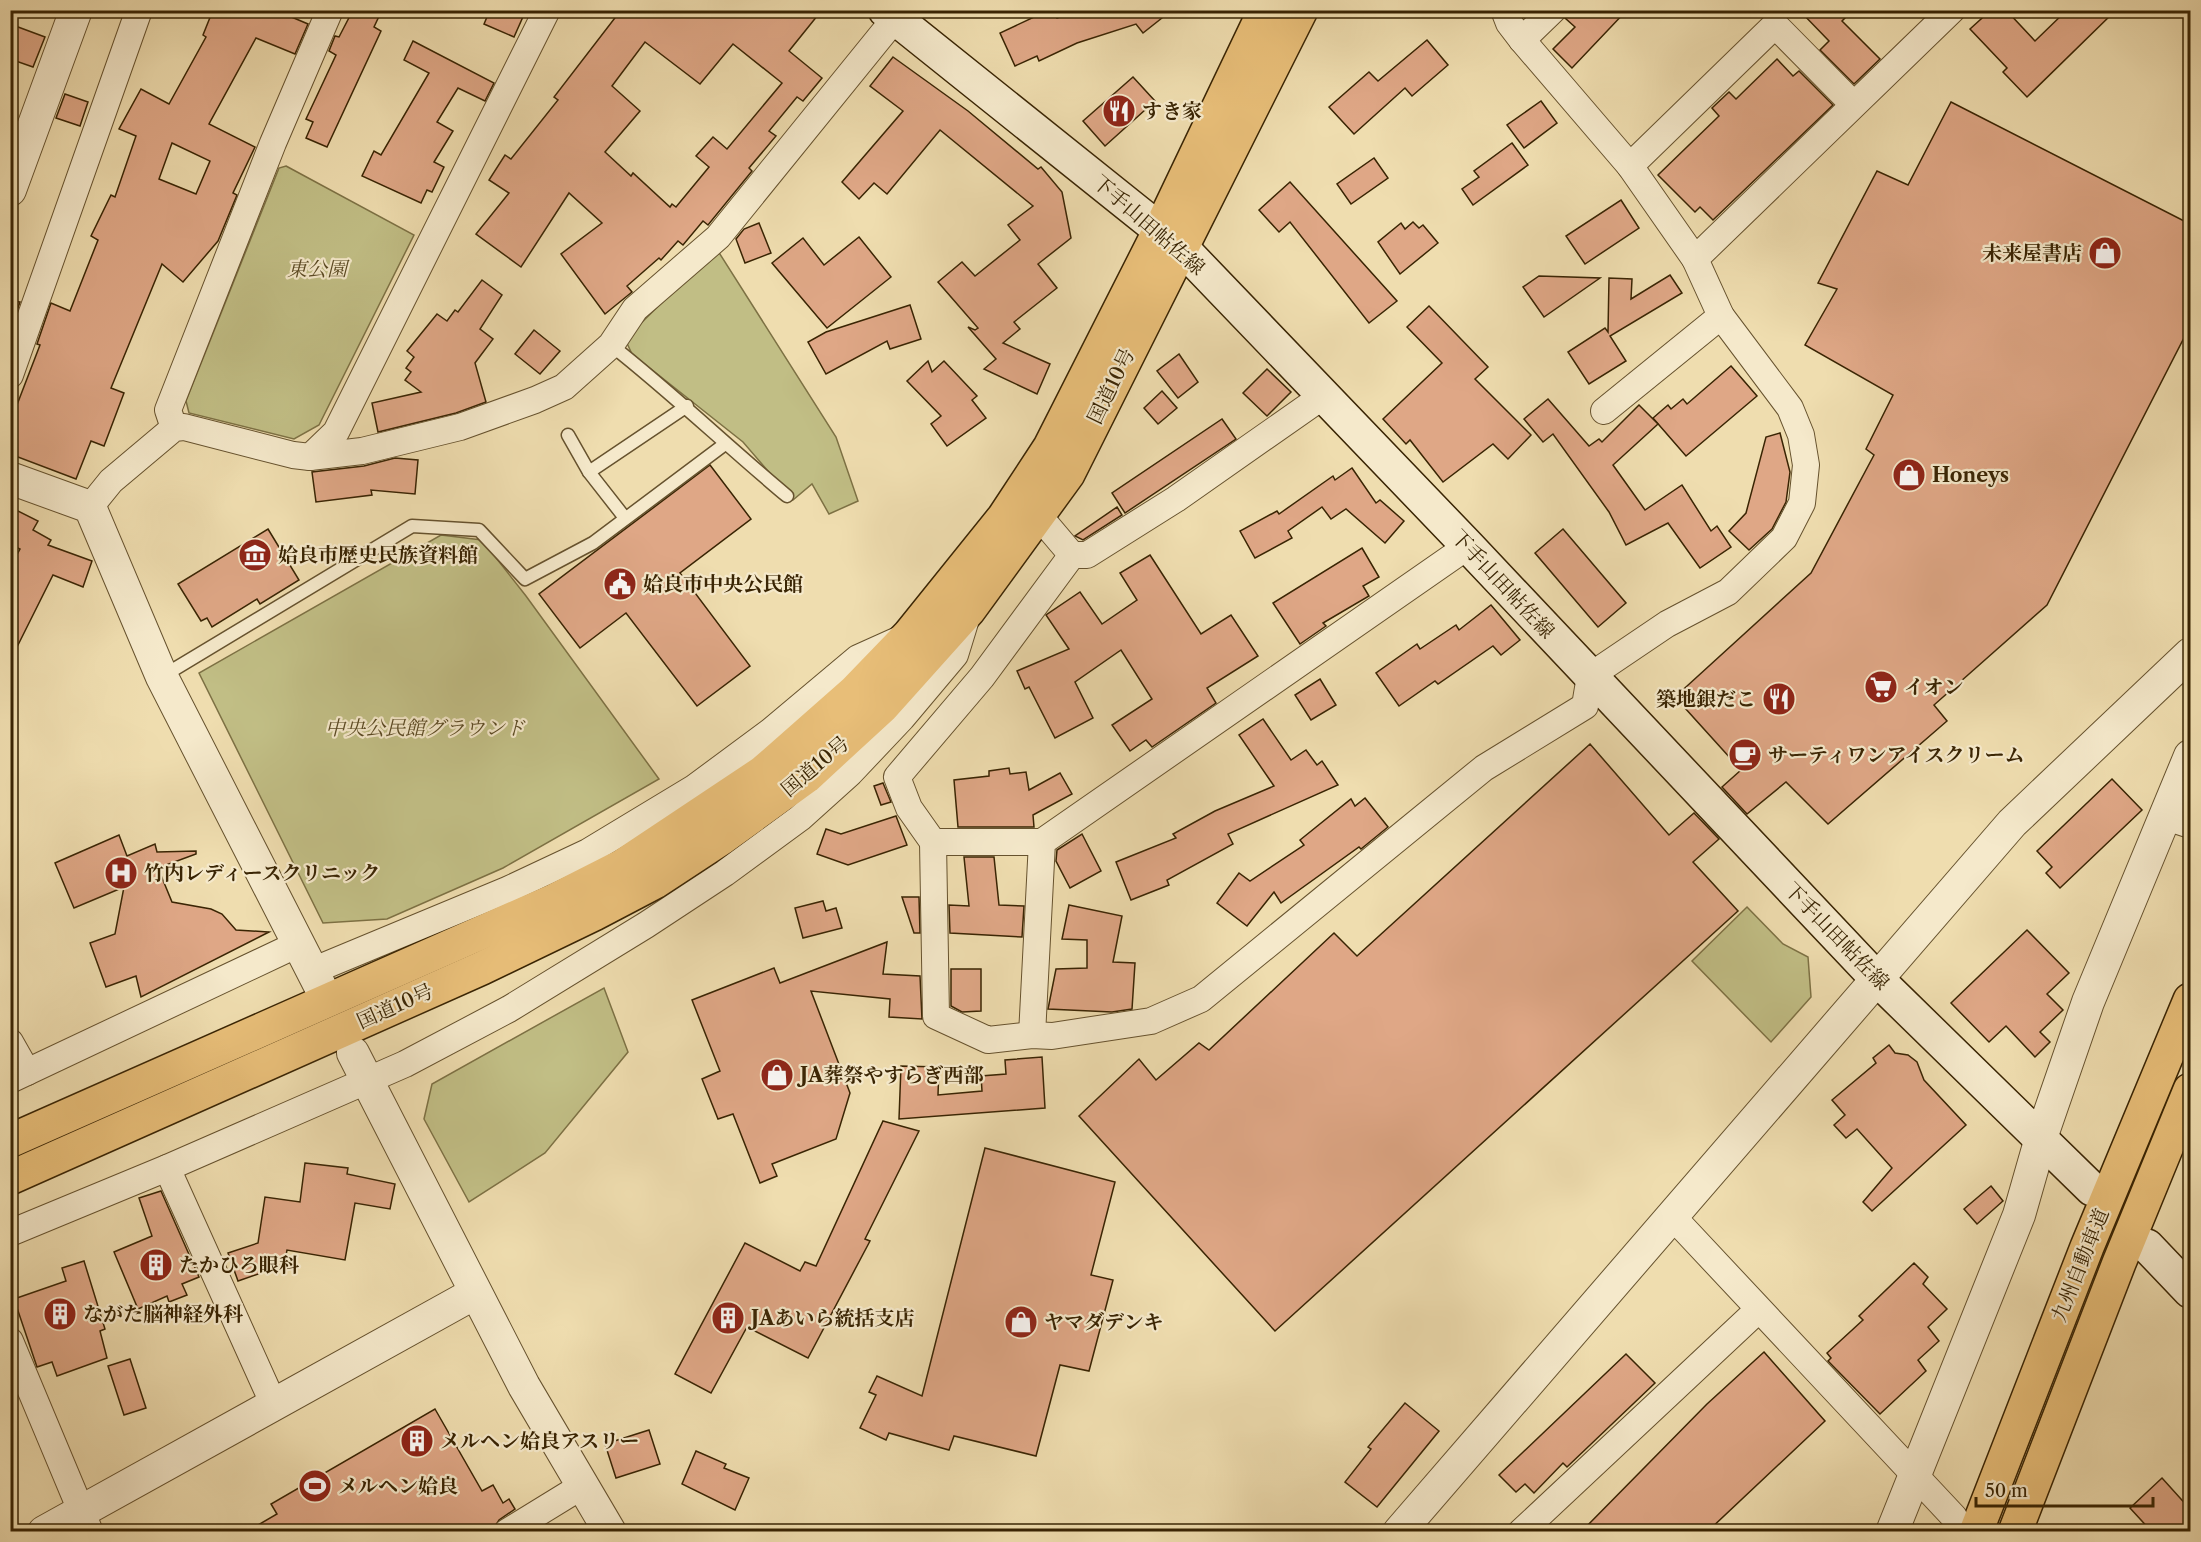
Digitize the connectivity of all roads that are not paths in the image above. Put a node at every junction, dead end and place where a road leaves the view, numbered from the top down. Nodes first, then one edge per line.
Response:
1 (76, 10) edge
2 (139, 10) edge
3 (330, 10) edge
4 (547, 10) edge
5 (1265, 10) edge
6 (1302, 10) edge
7 (1504, 10) edge
8 (1553, 10) edge
9 (1952, 10) edge
10 (894, 14) edge
11 (1782, 18) edge
12 (1522, 40) junction
13 (1853, 104) junction
14 (1630, 166) junction
15 (10, 190) edge
16 (1170, 238) junction
17 (1695, 259) junction
18 (1721, 316) junction
19 (611, 345) junction
20 (10, 375) edge
21 (1323, 396) junction
22 (687, 406) junction
23 (1604, 411) dead end
24 (174, 428) junction
25 (568, 435) dead end
26 (725, 444) junction
27 (310, 457) junction
28 (589, 472) junction
29 (10, 478) edge
30 (787, 496) dead end
31 (90, 507) junction
32 (1039, 516) junction
33 (625, 518) junction
34 (1468, 546) junction
35 (1072, 555) junction
36 (969, 610) junction
37 (909, 635) junction
38 (2190, 654) edge
39 (1590, 676) junction
40 (162, 677) junction
41 (2190, 756) edge
42 (2178, 821) edge
43 (933, 842) junction
44 (1042, 842) junction
45 (310, 967) junction
46 (1877, 979) junction
47 (2190, 1000) edge
48 (1032, 1035) junction
49 (10, 1042) edge
50 (354, 1053) dead end
51 (19, 1076) edge
52 (368, 1081) junction
53 (2190, 1090) edge
54 (2041, 1138) junction
55 (10, 1141) edge
56 (167, 1168) junction
57 (10, 1178) edge
58 (2092, 1189) dead end
59 (1672, 1216) junction
60 (10, 1233) edge
61 (2147, 1246) dead end
62 (2190, 1291) edge
63 (475, 1293) junction
64 (1758, 1310) junction
65 (10, 1341) edge
66 (273, 1405) junction
67 (1913, 1476) junction
68 (582, 1485) junction
69 (86, 1522) edge
70 (1967, 1527) edge
71 (44, 1532) edge
72 (507, 1532) edge
73 (610, 1532) edge
74 (1399, 1532) edge
75 (1521, 1532) edge
76 (1892, 1532) edge
77 (2017, 1532) edge

1 - 15 street
2 - 20 street
3 - 24 street
4 - 27 street
5 - 16 highway, 国道10号
6 - 16 highway, 国道10号
7 - 12 street
8 - 12 street
9 - 13 street
10 - 16 main road, 下手山田帖佐線
10 - 19 street
11 - 13 street
11 - 14 street
12 - 14 street
13 - 17 street
14 - 17 street
16 - 21 main road, 下手山田帖佐線
16 - 32 highway, 国道10号
16 - 37 highway, 国道10号
17 - 18 street
18 - 23 street
18 - 39 street
19 - 22 lane
19 - 27 street
21 - 34 main road, 下手山田帖佐線
21 - 35 street
22 - 26 lane
22 - 28 lane
24 - 27 street
24 - 31 street
25 - 28 lane
26 - 30 lane
26 - 33 lane
28 - 33 lane
29 - 31 street
31 - 40 street
32 - 35 street
32 - 36 highway, 国道10号
33 - 40 lane
34 - 39 main road, 下手山田帖佐線
34 - 44 street
35 - 43 street
36 - 52 street
36 - 57 highway, 国道10号
37 - 45 street
37 - 55 highway, 国道10号
38 - 46 street
39 - 46 main road, 下手山田帖佐線
39 - 48 street
40 - 45 street
41 - 42 street
42 - 54 street
43 - 44 street
43 - 48 street
44 - 48 street
45 - 51 street
46 - 54 main road, 下手山田帖佐線
46 - 59 street
47 - 70 highway, 九州自動車道
49 - 51 street
50 - 52 street
52 - 56 street
52 - 63 street
53 - 77 highway, 九州自動車道
54 - 58 main road, 下手山田帖佐線
54 - 67 street
56 - 60 street
56 - 66 street
59 - 64 street
59 - 74 street
61 - 62 main road
63 - 66 street
63 - 68 street
64 - 67 street
64 - 75 street
65 - 69 street
66 - 69 street
67 - 70 street
67 - 76 street
68 - 72 street
68 - 73 street
69 - 71 street

